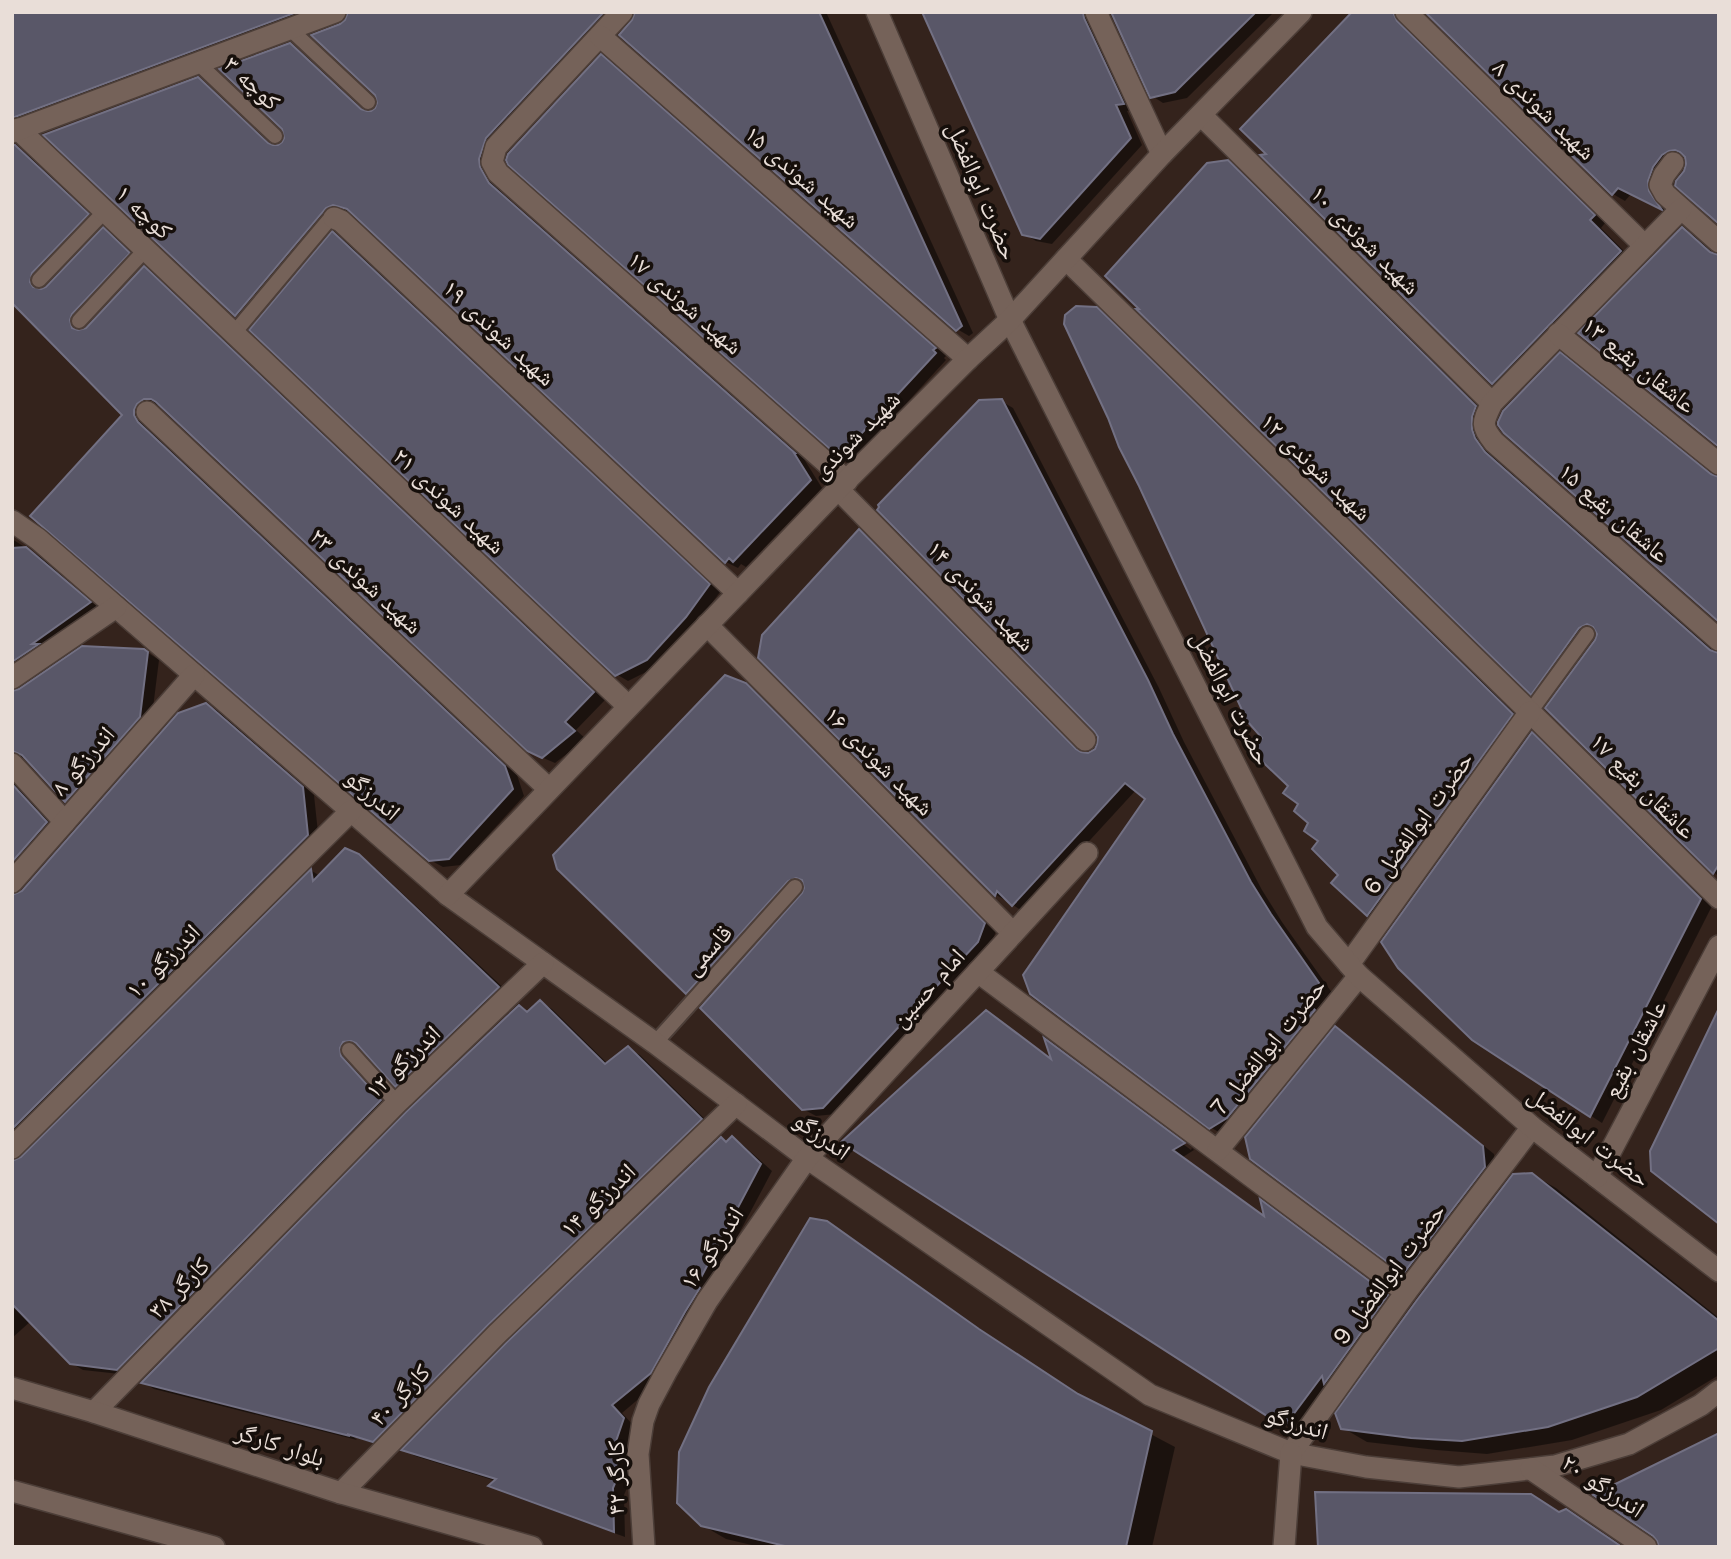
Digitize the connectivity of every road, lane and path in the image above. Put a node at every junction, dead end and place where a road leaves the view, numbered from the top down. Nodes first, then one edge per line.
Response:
1 (335, 12) edge
2 (622, 12) edge
3 (877, 12) edge
4 (1096, 12) edge
5 (1301, 12) edge
6 (1406, 12) edge
7 (290, 29) junction
8 (600, 36) junction
9 (198, 63) junction
10 (368, 102) dead end
11 (1201, 115) junction
12 (15, 131) edge
13 (275, 136) dead end
14 (1162, 155) junction
15 (1673, 163) dead end
16 (1681, 209) junction
17 (105, 211) junction
18 (334, 218) joint
19 (1719, 242) edge
20 (1645, 246) junction
21 (146, 249) junction
22 (1066, 259) junction
23 (39, 280) dead end
24 (1010, 320) junction
25 (79, 321) dead end
26 (234, 333) junction
27 (1558, 334) junction
28 (968, 359) junction
29 (148, 412) dead end
30 (1487, 412) junction
31 (1719, 464) edge
32 (843, 485) junction
33 (12, 521) edge
34 (738, 593) junction
35 (116, 607) junction
36 (707, 625) junction
37 (1587, 634) dead end
38 (1719, 640) edge
39 (194, 675) junction
40 (12, 678) edge
41 (628, 706) junction
42 (1530, 712) junction
43 (1085, 740) dead end
44 (12, 764) edge
45 (549, 789) junction
46 (351, 811) junction
47 (65, 822) junction
48 (1087, 853) dead end
49 (12, 882) edge
50 (795, 887) dead end
51 (448, 895) junction
52 (1719, 898) edge
53 (1013, 933) junction
54 (1719, 946) edge
55 (543, 963) junction
56 (1354, 970) junction
57 (978, 972) junction
58 (655, 1043) junction
59 (349, 1050) dead end
60 (397, 1103) junction
61 (736, 1104) junction
62 (1532, 1127) junction
63 (12, 1148) edge
64 (1219, 1150) junction
65 (807, 1158) junction
66 (1597, 1177) junction
67 (301, 1201) joint
68 (1719, 1271) edge
69 (1406, 1292) junction
70 (497, 1334) joint
71 (666, 1372) joint
72 (12, 1388) edge
73 (1719, 1391) edge
74 (94, 1412) junction
75 (1291, 1453) junction
76 (1531, 1469) junction
77 (12, 1491) edge
78 (341, 1493) junction
79 (214, 1547) edge
80 (532, 1547) edge
81 (644, 1547) edge
82 (1284, 1547) edge
83 (1646, 1547) edge

1 - 7 street
2 - 8 street
3 - 24 street, حضرت ابوالفضل
4 - 14 street
5 - 11 street, شهید شوندی
6 - 20 street, شهید شوندی ۸
7 - 9 street
7 - 10 lane
8 - 28 street, شهید شوندی ۱۵
8 - 32 street, شهید شوندی ۱۷
9 - 12 street
9 - 13 lane, کوچه ۳
11 - 14 street, شهید شوندی
11 - 30 street, شهید شوندی ۱۰
12 - 17 street, کوچه ۱
14 - 22 street, شهید شوندی
15 - 16 street
16 - 19 street
16 - 20 street
17 - 21 street, کوچه ۱
17 - 23 lane
18 - 26 lane, شهید شوندی ۱۹
18 - 34 street, شهید شوندی ۱۹
20 - 27 street
21 - 25 lane
21 - 26 street, کوچه ۱
22 - 24 street, شهید شوندی
22 - 42 street, شهید شوندی ۱۲
24 - 28 street, شهید شوندی
24 - 56 street, حضرت ابوالفضل
26 - 41 street, شهید شوندی ۲۱
27 - 30 street
27 - 31 street, عاشقان بقیع ۱۳
28 - 32 street, شهید شوندی
29 - 45 street, شهید شوندی ۲۳
30 - 38 street, عاشقان بقیع ۱۵
32 - 34 street, شهید شوندی
32 - 43 street, شهید شوندی ۱۴
33 - 35 street, اندرزگو
34 - 36 street, شهید شوندی
35 - 39 street, اندرزگو
35 - 40 street
36 - 41 street, شهید شوندی
36 - 53 street, شهید شوندی ۱۶
37 - 42 lane
39 - 46 street, اندرزگو
39 - 47 street, اندرزگو ۸
41 - 45 street, شهید شوندی
42 - 52 street, عاشقان بقیع ۱۷
42 - 56 street, حضرت ابوالفضل 6
44 - 47 street
45 - 51 street, شهید شوندی
46 - 51 street, اندرزگو
46 - 63 street, اندرزگو ۱۰
47 - 49 street, اندرزگو ۸
48 - 53 street, امام حسین
50 - 58 lane, قاسمی
51 - 55 street, اندرزگو
53 - 57 street, امام حسین
54 - 66 street, عاشقان بقیع
55 - 58 street, اندرزگو
55 - 60 street, اندرزگو ۱۲
56 - 62 street, حضرت ابوالفضل
56 - 64 street, حضرت ابوالفضل 7
57 - 64 street
57 - 65 street, امام حسین
58 - 61 street, اندرزگو
59 - 60 lane
60 - 67 street, اندرزگو ۱۲
61 - 65 street, اندرزگو
61 - 70 street, اندرزگو ۱۴
62 - 66 street, حضرت ابوالفضل
62 - 69 street, حضرت ابوالفضل 9
64 - 69 street
65 - 71 street, اندرزگو ۱۶
65 - 75 street, اندرزگو
66 - 68 street, حضرت ابوالفضل
67 - 74 street, کارگر ۳۸
69 - 75 street, حضرت ابوالفضل 9
70 - 78 street, کارگر ۴۰
71 - 81 street, کارگر ۴۲
72 - 74 street, بلوار کارگر
73 - 76 street, اندرزگو
74 - 78 street, بلوار کارگر
75 - 76 street, اندرزگو
75 - 82 street
76 - 83 street, اندرزگو ۲۰
77 - 79 street
78 - 80 street, بلوار کارگر

